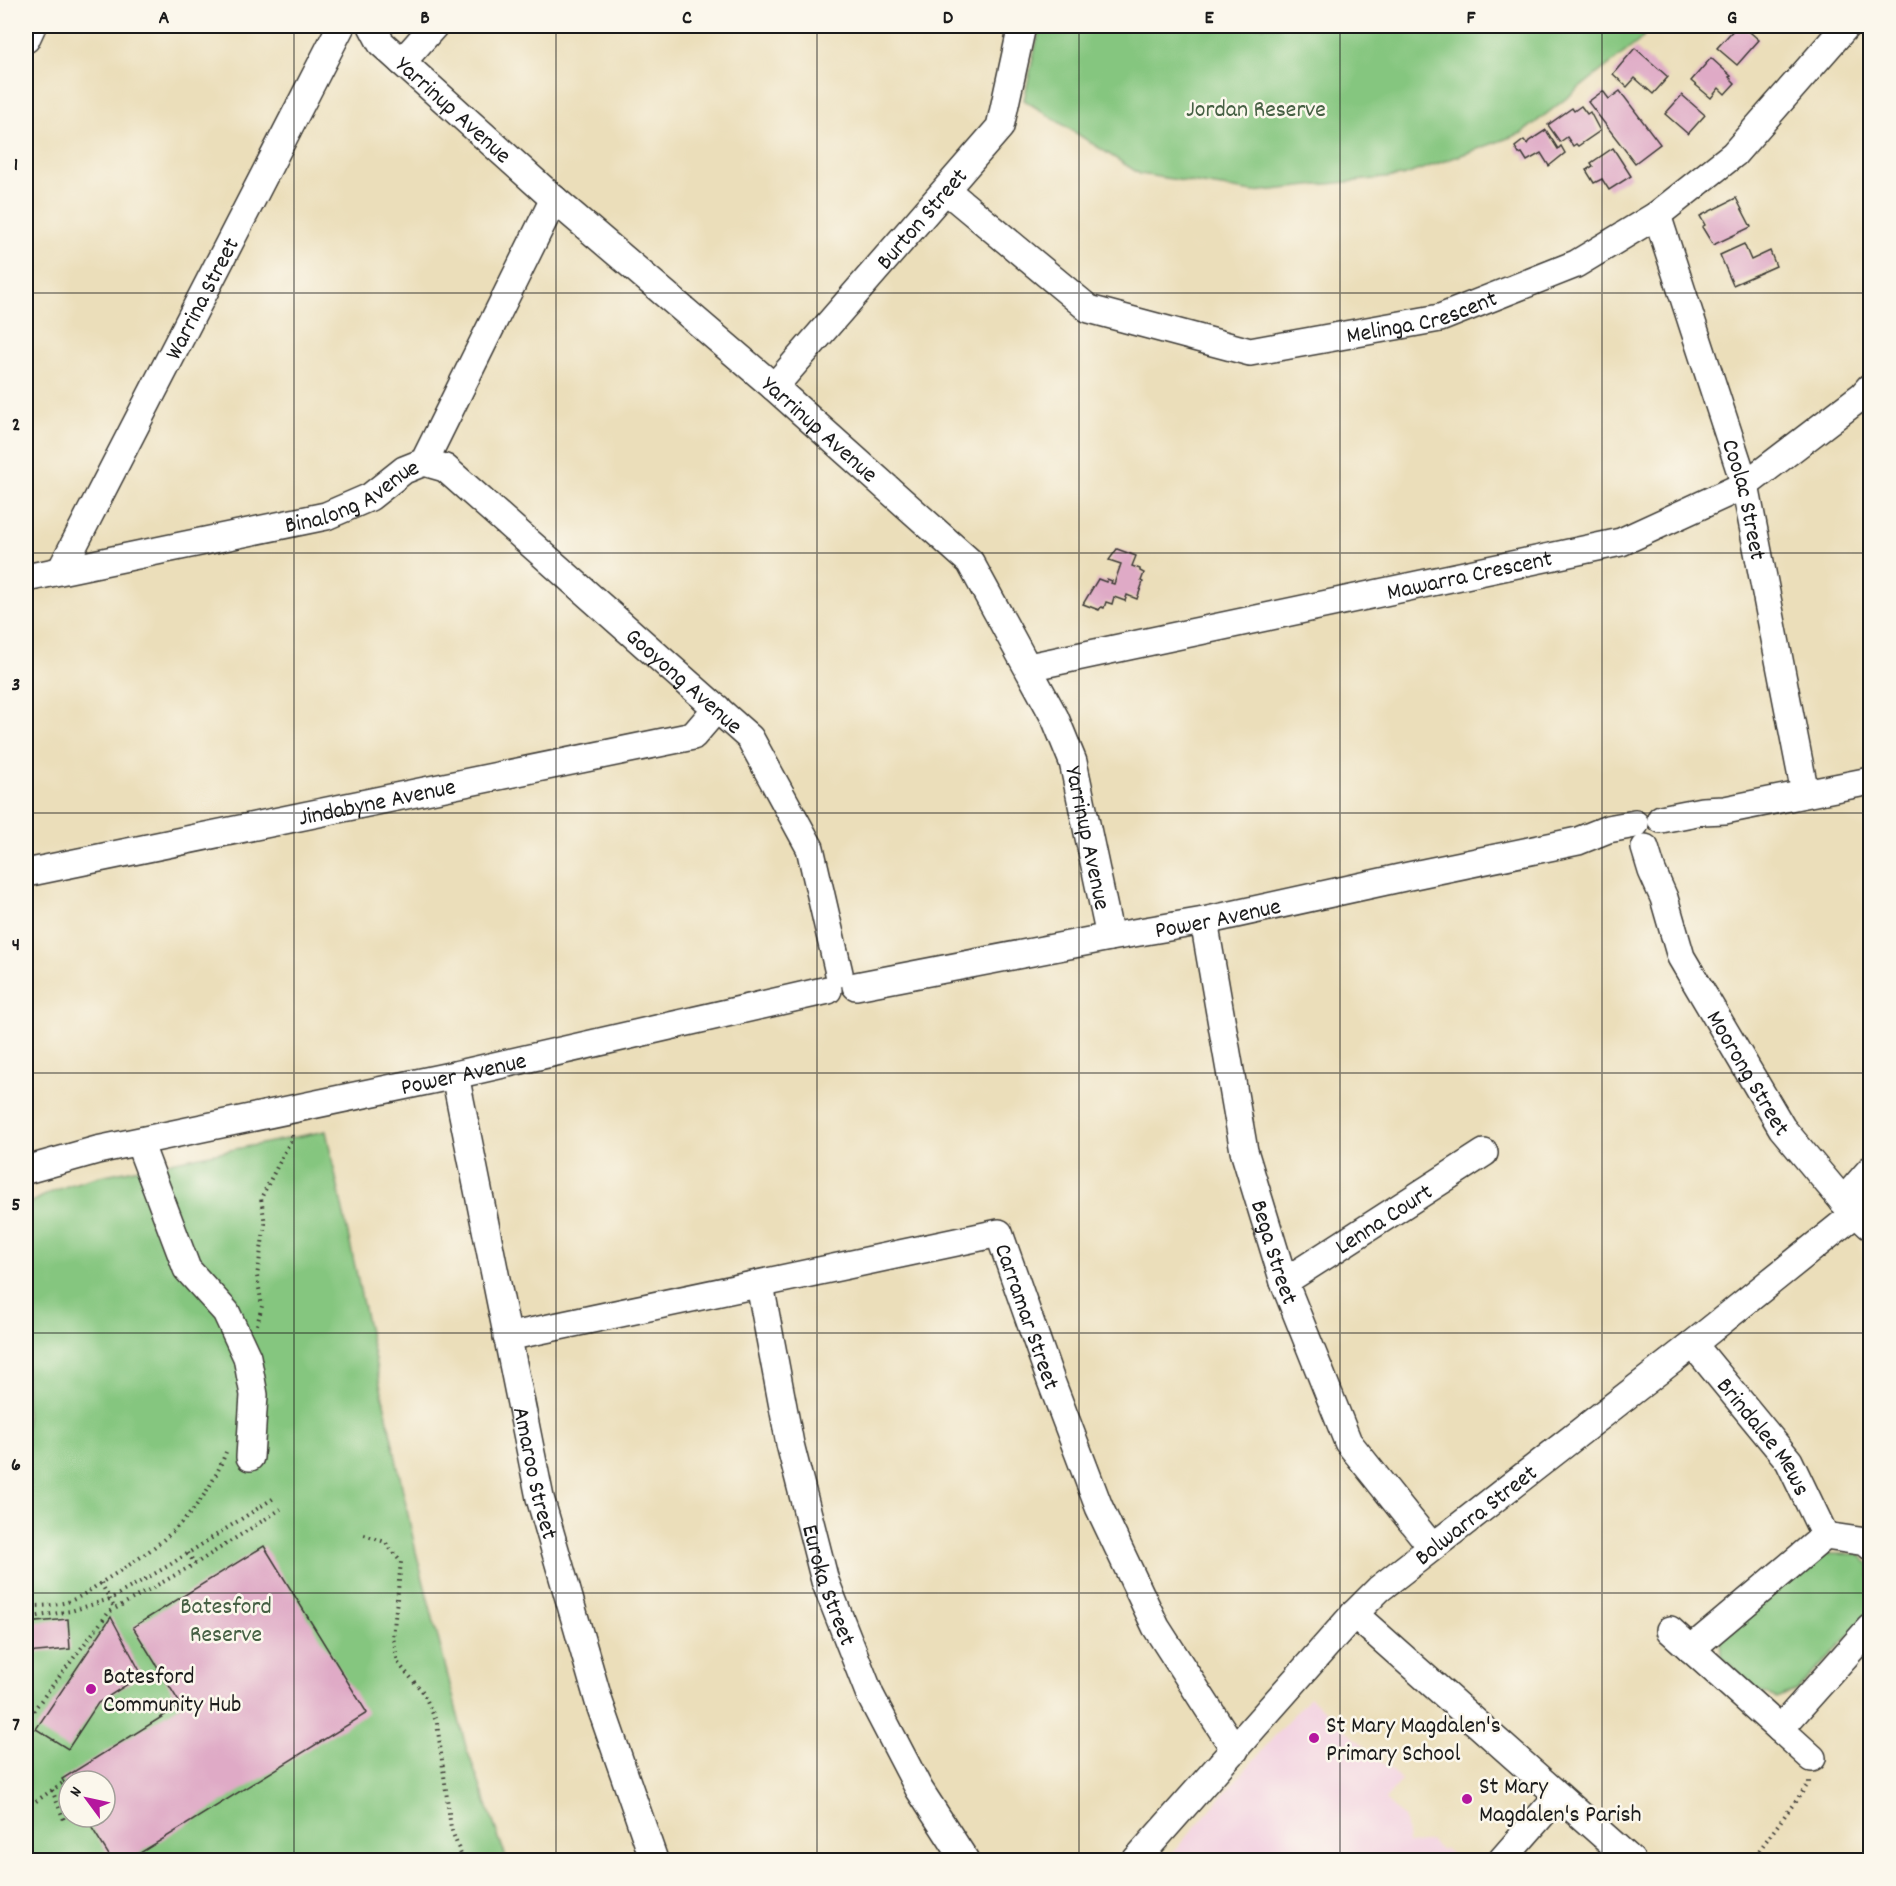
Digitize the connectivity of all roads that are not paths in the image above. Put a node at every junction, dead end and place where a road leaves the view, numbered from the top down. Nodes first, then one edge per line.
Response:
1 (32, 26) edge
2 (341, 26) edge
3 (372, 26) edge
4 (434, 26) edge
5 (1022, 26) edge
6 (1846, 26) edge
7 (26, 39) edge
8 (402, 62) junction
9 (946, 190) junction
10 (554, 199) junction
11 (1657, 215) junction
12 (774, 387) junction
13 (1870, 387) edge
14 (424, 462) junction
15 (1745, 485) junction
16 (61, 570) junction
17 (26, 578) edge
18 (1029, 667) junction
19 (717, 708) junction
20 (1870, 781) edge
21 (1805, 793) junction
22 (1651, 836) junction
23 (26, 873) edge
24 (1204, 921) junction
25 (1110, 937) junction
26 (841, 983) junction
27 (455, 1075) junction
28 (139, 1142) junction
29 (98, 1150) junction
30 (1484, 1154) dead end
31 (26, 1157) edge
32 (26, 1170) edge
33 (1870, 1170) edge
34 (1856, 1213) edge
35 (1284, 1282) junction
36 (760, 1285) junction
37 (507, 1337) junction
38 (1693, 1344) junction
39 (239, 1452) road end
40 (1825, 1536) junction
41 (1870, 1546) edge
42 (1432, 1547) junction
43 (1354, 1614) junction
44 (1870, 1628) edge
45 (1670, 1630) dead end
46 (1691, 1649) junction
47 (1780, 1729) junction
48 (1235, 1750) junction
49 (1812, 1758) road end
50 (1558, 1796) junction
51 (654, 1860) edge
52 (965, 1860) edge
53 (1136, 1860) edge
54 (1502, 1860) edge
55 (1631, 1860) edge

1 - 7 street
2 - 16 street, Warrina Street
3 - 8 street, Yarrinup Avenue
4 - 8 street
5 - 9 street, Burton Street
6 - 11 street, Melinga Crescent
8 - 10 street, Yarrinup Avenue
9 - 11 street, Melinga Crescent
9 - 12 street, Burton Street
10 - 12 street, Yarrinup Avenue
10 - 14 street, Binalong Avenue
11 - 15 street, Coolac Street
12 - 18 street, Yarrinup Avenue
13 - 15 street, Mawarra Crescent
14 - 16 street, Binalong Avenue
14 - 19 street, Gooyong Avenue
15 - 18 street, Mawarra Crescent
15 - 21 street, Coolac Street
16 - 17 street, Binalong Avenue
18 - 25 street, Yarrinup Avenue
19 - 23 street, Jindabyne Avenue
19 - 26 street, Gooyong Avenue
20 - 21 street, Power Avenue
21 - 22 street, Power Avenue
22 - 24 street, Power Avenue
22 - 34 street, Moorong Street
24 - 25 street, Power Avenue
24 - 35 street, Bega Street
25 - 26 street, Power Avenue
26 - 27 street, Power Avenue
27 - 28 street, Power Avenue
27 - 37 street, Amaroo Street
28 - 29 street, Power Avenue
28 - 39 street
29 - 31 street, Power Avenue
29 - 32 street, Power Avenue
30 - 35 street, Lenna Court
33 - 34 street, Bolwarra Street
34 - 38 street, Bolwarra Street
35 - 42 street, Bega Street
36 - 37 street, Carramar Street
36 - 48 street, Carramar Street
36 - 52 street, Euroka Street
37 - 51 street, Amaroo Street
38 - 40 street, Brindalee Mews
38 - 42 street, Bolwarra Street
40 - 41 street
40 - 46 street
42 - 43 street, Bolwarra Street
43 - 48 street, Bolwarra Street
43 - 50 street
44 - 47 street
45 - 46 street
46 - 47 street
47 - 49 street
48 - 53 street, Bolwarra Street
50 - 54 street
50 - 55 street

